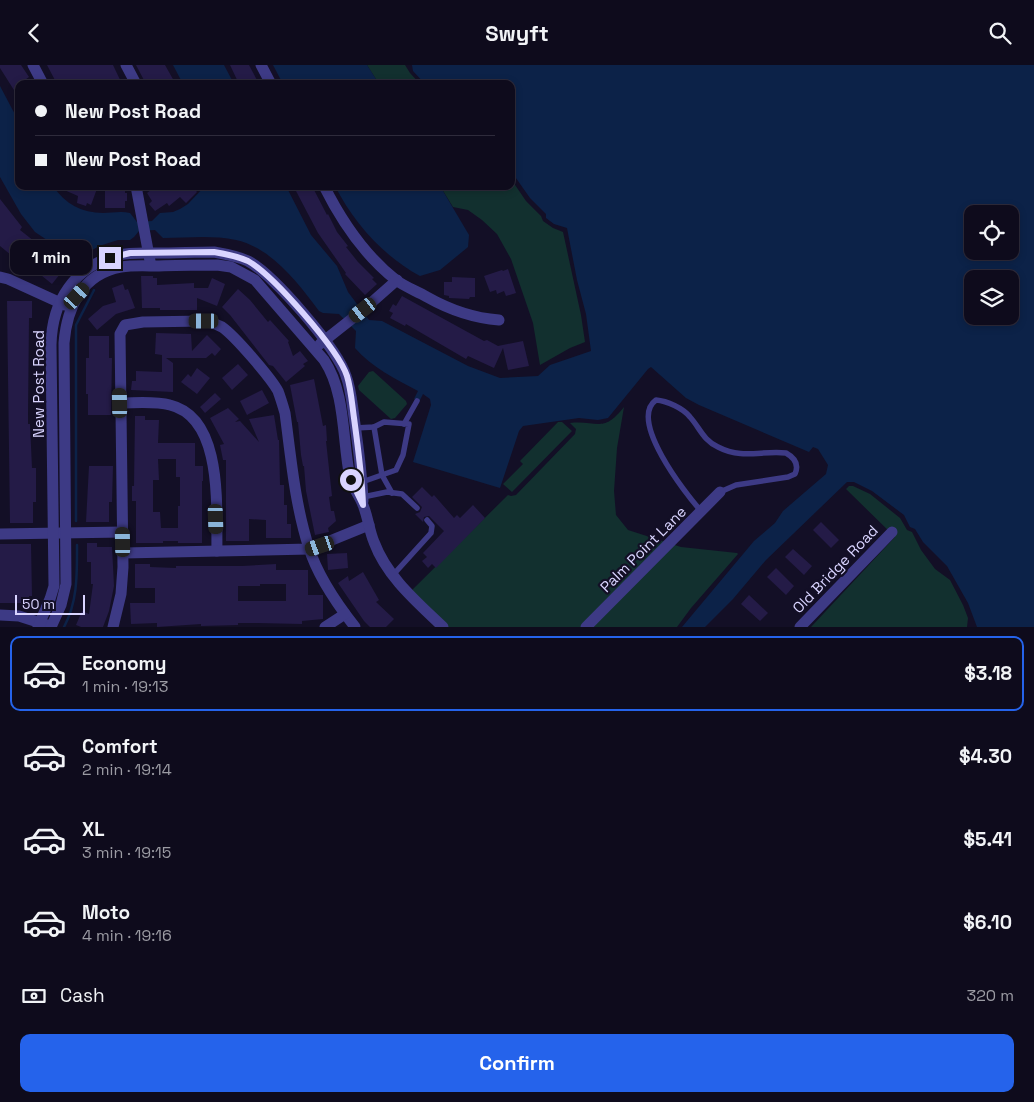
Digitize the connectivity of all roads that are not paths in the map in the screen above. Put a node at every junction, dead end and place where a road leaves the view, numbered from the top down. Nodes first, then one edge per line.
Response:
1 (33, 65) edge
2 (126, 65) edge
3 (261, 65) edge
4 (41, 80) edge
5 (134, 80) edge
6 (269, 80) edge
7 (137, 190) edge
8 (326, 190) edge
9 (149, 253) junction
10 (151, 266) junction
11 (0, 277) edge
12 (397, 280) junction
13 (59, 302) junction
14 (70, 308) junction
15 (499, 320) dead end
16 (325, 340) junction
17 (314, 348) junction
18 (417, 401) dead end
19 (120, 403) junction
20 (404, 424) junction
21 (374, 427) junction
22 (355, 428) junction
23 (382, 475) junction
24 (362, 482) junction
25 (720, 492) joint
26 (392, 493) junction
27 (363, 501) junction
28 (417, 508) dead end
29 (701, 511) junction
30 (427, 520) dead end
31 (369, 525) junction
32 (123, 532) junction
33 (892, 532) dead end
34 (60, 533) junction
35 (0, 534) edge
36 (310, 549) junction
37 (217, 551) junction
38 (123, 553) junction
39 (393, 575) junction
40 (345, 614) junction
41 (0, 615) edge
42 (39, 624) edge
43 (51, 627) edge
44 (113, 627) edge
45 (325, 627) edge
46 (355, 627) edge
47 (443, 627) edge
48 (586, 627) edge
49 (800, 627) edge

1 - 4 street
2 - 5 street
3 - 6 street
7 - 9 street
8 - 12 street
9 - 10 street
9 - 13 street, New Post Road
9 - 16 street, New Post Road
10 - 14 street, New Post Road
10 - 17 street, New Post Road
11 - 13 street
12 - 15 street
12 - 16 street
13 - 14 street
13 - 34 street, New Post Road
14 - 34 street, New Post Road
16 - 17 street
16 - 22 street, New Post Road
17 - 27 street, New Post Road
18 - 20 lane
19 - 32 street
19 - 36 street
19 - 37 street
20 - 21 lane
20 - 23 lane
21 - 22 lane
21 - 23 lane
22 - 24 street, New Post Road
23 - 24 lane
23 - 26 lane
24 - 27 street, New Post Road
25 - 29 street, Palm Point Lane
25 - 29 lane
26 - 27 lane
26 - 28 lane
27 - 31 street, New Post Road
29 - 48 street, Palm Point Lane
30 - 39 lane
31 - 36 street
31 - 39 street, New Post Road
32 - 34 street
32 - 38 street
33 - 49 street, Old Bridge Road
34 - 35 street
34 - 42 street, New Post Road
34 - 43 street, New Post Road
36 - 37 street
36 - 40 street
37 - 38 street
38 - 44 street
39 - 47 street, New Post Road
40 - 45 street
40 - 46 street
41 - 42 street
42 - 43 street

